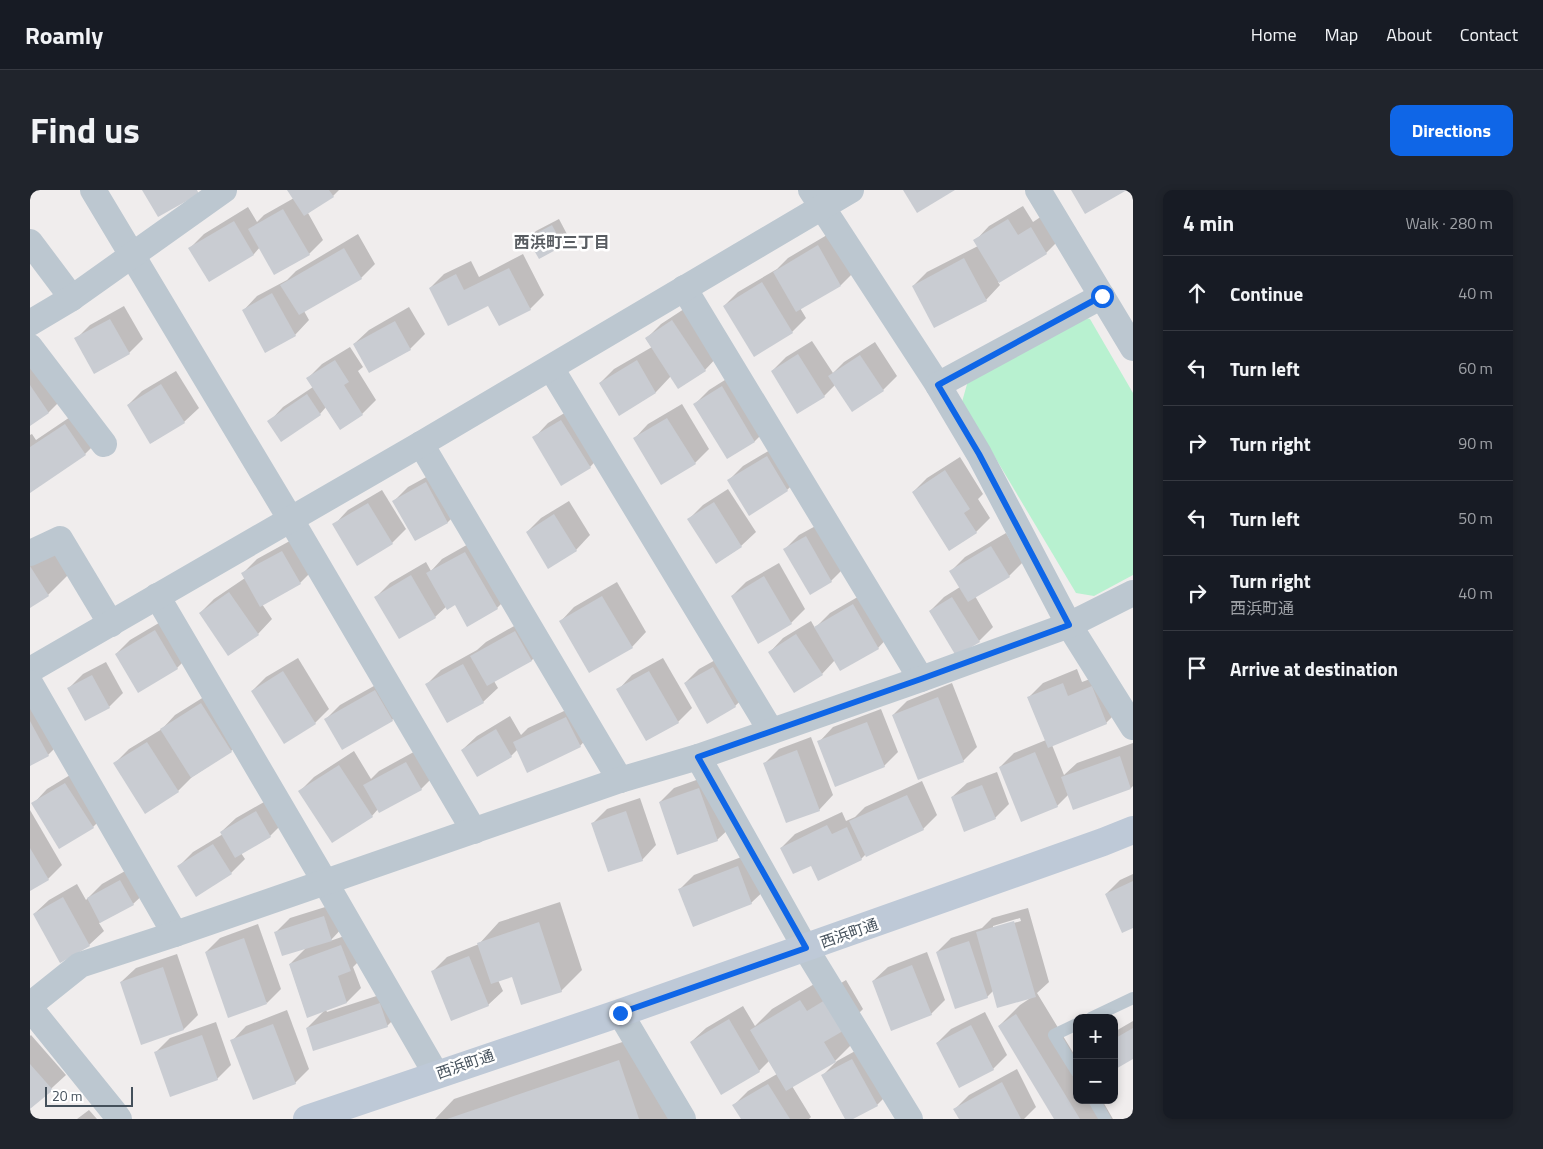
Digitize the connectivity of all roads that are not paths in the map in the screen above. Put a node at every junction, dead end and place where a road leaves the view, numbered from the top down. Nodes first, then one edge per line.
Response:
1 (94, 190) edge
2 (224, 190) edge
3 (851, 190) edge
4 (1038, 190) edge
5 (816, 199) edge
6 (30, 242) edge
7 (132, 254) junction
8 (684, 288) junction
9 (1102, 296) junction
10 (72, 298) junction
11 (30, 323) edge
12 (30, 347) edge
13 (1133, 348) edge
14 (550, 368) junction
15 (938, 385) junction
16 (104, 444) dead end
17 (421, 444) junction
18 (291, 520) junction
19 (30, 553) edge
20 (1133, 592) edge
21 (157, 596) junction
22 (111, 624) junction
23 (1069, 625) junction
24 (30, 670) edge
25 (921, 679) junction
26 (30, 683) edge
27 (1133, 728) edge
28 (771, 731) junction
29 (698, 757) junction
30 (620, 780) junction
31 (1133, 830) edge
32 (474, 831) junction
33 (326, 882) junction
34 (175, 934) junction
35 (806, 948) junction
36 (1133, 998) edge
37 (30, 1006) edge
38 (620, 1013) junction
39 (1099, 1014) edge
40 (1073, 1026) edge
41 (1073, 1066) edge
42 (436, 1074) junction
43 (1096, 1104) edge
44 (119, 1119) edge
45 (307, 1119) edge
46 (683, 1119) edge
47 (910, 1119) edge
48 (1105, 1119) edge

1 - 7 street
2 - 7 street
3 - 5 street
4 - 9 street
5 - 8 street
5 - 15 street
6 - 10 street
7 - 10 street
7 - 18 street
8 - 14 street
8 - 25 street
9 - 13 street
9 - 15 street
10 - 11 street
12 - 16 street
14 - 17 street
14 - 28 street
15 - 23 street
17 - 18 street
17 - 30 street
18 - 21 street
18 - 32 street
19 - 22 street
20 - 23 street
21 - 22 street
21 - 33 street
22 - 24 street
23 - 25 street
23 - 27 street
25 - 28 street
26 - 34 street
28 - 29 street
29 - 30 street
29 - 35 street
30 - 32 street
31 - 35 street, 西浜町通
32 - 33 street
33 - 34 street
33 - 42 street
34 - 37 street
35 - 38 street, 西浜町通
35 - 47 street
36 - 39 lane
37 - 44 street
38 - 42 street, 西浜町通
38 - 46 street
40 - 41 lane
42 - 45 street, 西浜町通
43 - 48 lane

